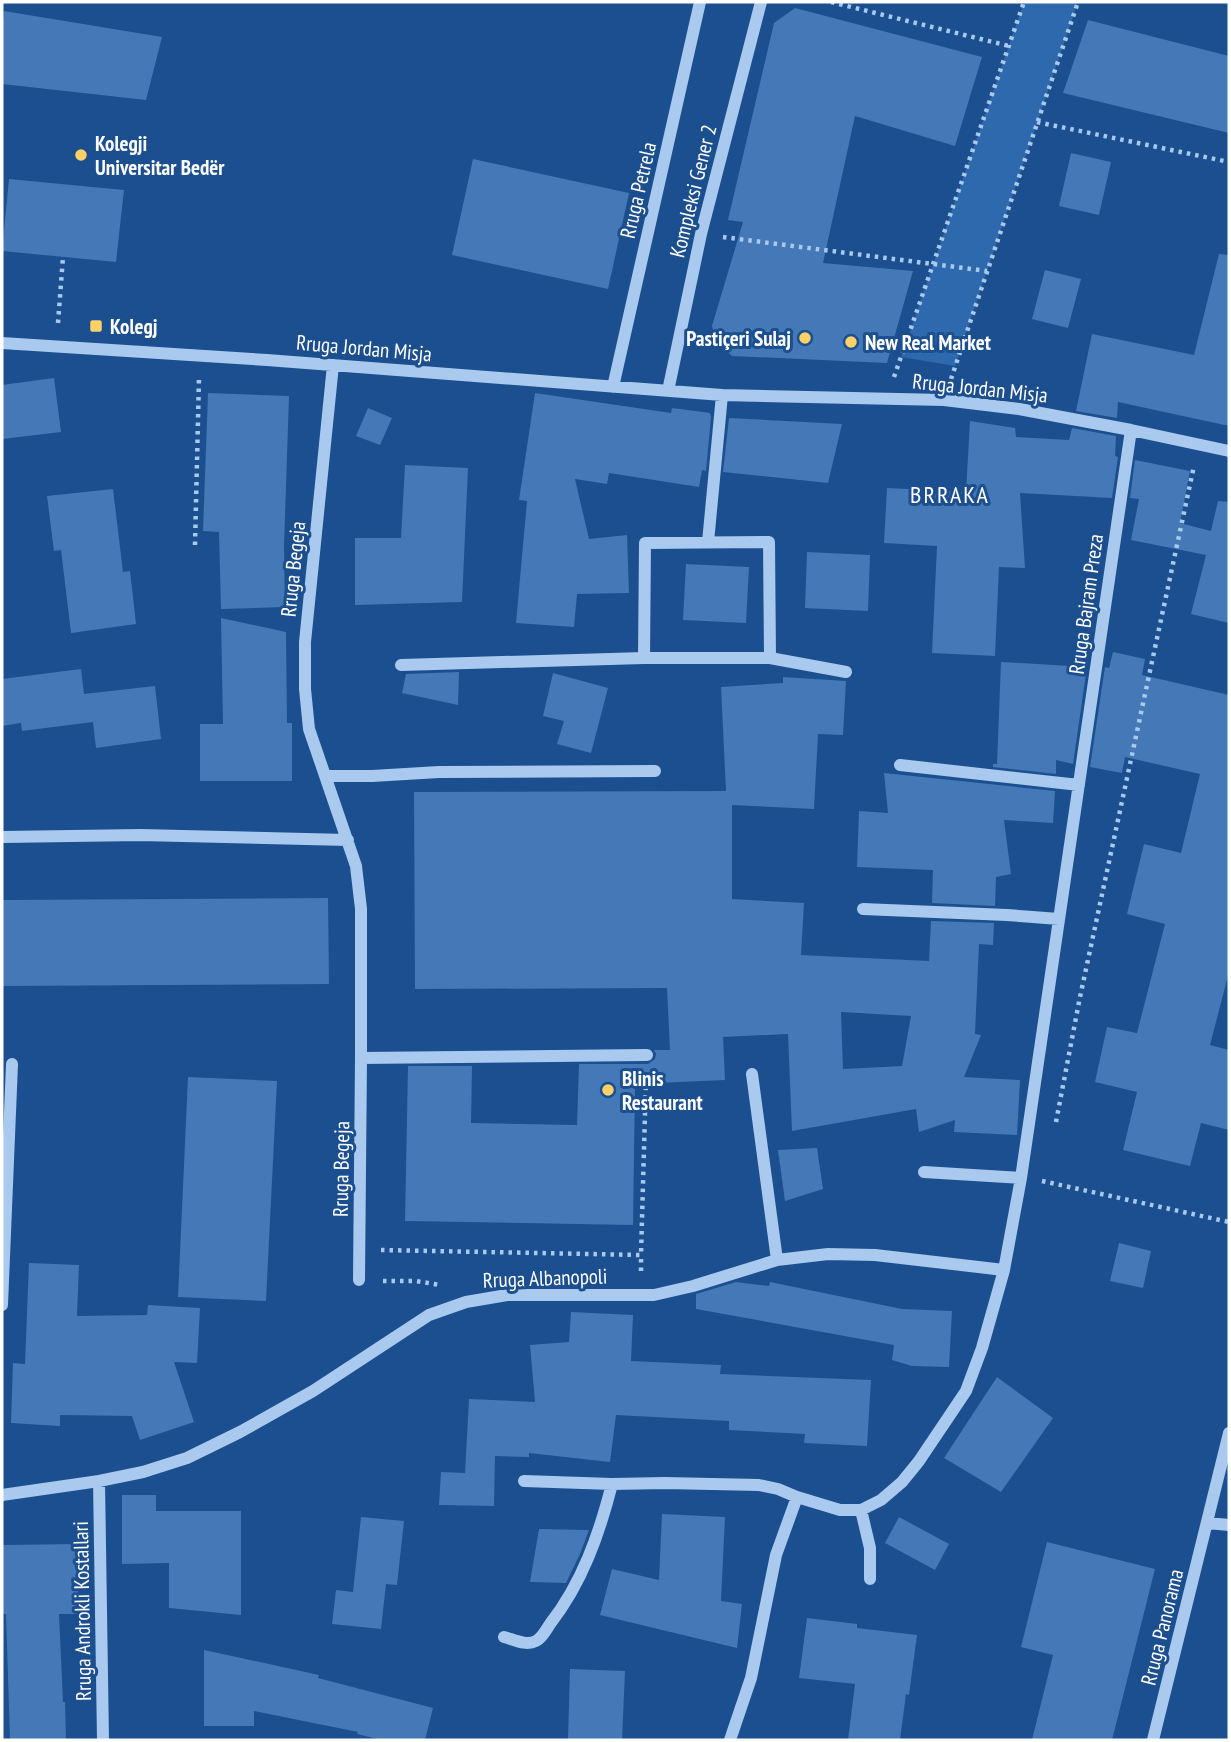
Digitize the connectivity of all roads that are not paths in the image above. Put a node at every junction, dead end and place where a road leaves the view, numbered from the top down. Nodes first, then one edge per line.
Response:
1 (700, 2) edge
2 (761, 2) edge
3 (2, 343) edge
4 (333, 365) junction
5 (613, 387) junction
6 (667, 391) junction
7 (722, 395) junction
8 (1132, 429) junction
9 (1229, 451) edge
10 (708, 542) junction
11 (644, 658) junction
12 (770, 658) junction
13 (401, 665) dead end
14 (846, 672) dead end
15 (900, 765) dead end
16 (655, 771) dead end
17 (325, 776) junction
18 (1079, 785) junction
19 (2, 836) edge
20 (348, 841) junction
21 (863, 909) dead end
22 (1059, 919) junction
23 (647, 1055) road end
24 (362, 1058) junction
25 (12, 1064) dead end
26 (752, 1074) dead end
27 (924, 1172) dead end
28 (1021, 1178) junction
29 (777, 1260) junction
30 (1003, 1270) junction
31 (359, 1280) dead end
32 (2, 1305) edge
33 (1229, 1433) edge
34 (99, 1481) junction
35 (524, 1481) dead end
36 (612, 1484) junction
37 (2, 1495) edge
38 (797, 1497) junction
39 (861, 1510) junction
40 (1208, 1523) junction
41 (1229, 1525) edge
42 (870, 1579) dead end
43 (505, 1637) dead end
44 (103, 1740) edge
45 (730, 1740) edge
46 (1153, 1740) edge

1 - 5 street, Rruga Petrela
2 - 6 street, Kompleksi Gener 2
3 - 4 street, Rruga Jordan Misja
4 - 5 street, Rruga Jordan Misja
4 - 17 street, Rruga Begeja
5 - 6 street, Rruga Jordan Misja
6 - 7 street, Rruga Jordan Misja
7 - 8 street, Rruga Jordan Misja
7 - 10 street
8 - 9 street, Rruga Jordan Misja
8 - 18 street, Rruga Bajram Preza
10 - 11 street
10 - 12 street
11 - 12 street
11 - 13 street
12 - 14 street
15 - 18 street
16 - 17 street
17 - 20 street, Rruga Begeja
18 - 22 street, Rruga Bajram Preza
19 - 20 street
20 - 24 street, Rruga Begeja
21 - 22 street
22 - 28 street, Rruga Bajram Preza
23 - 24 street
24 - 31 street, Rruga Begeja
25 - 32 street
26 - 29 street
27 - 28 street
28 - 30 street, Rruga Bajram Preza
29 - 30 street, Rruga Albanopoli
29 - 34 street, Rruga Albanopoli
30 - 39 street, Rruga Bajram Preza
33 - 40 street, Rruga Panorama
34 - 37 street, Rruga Albanopoli
34 - 44 street, Rruga Androkli Kostallari
35 - 36 street
36 - 38 street
36 - 43 street
38 - 39 street
38 - 45 street
39 - 42 street
40 - 41 street
40 - 46 street, Rruga Panorama

